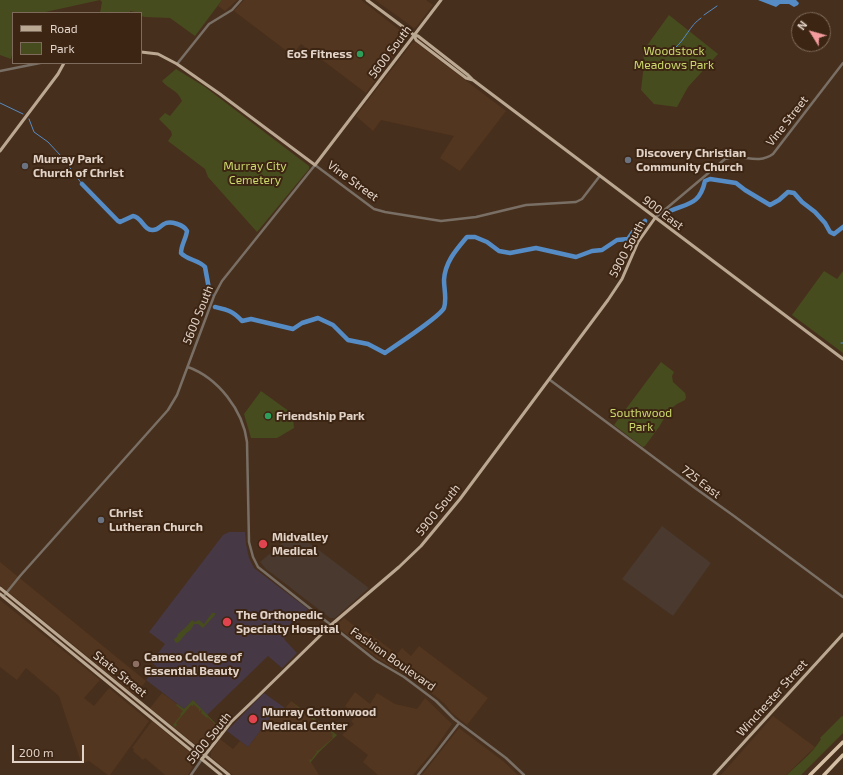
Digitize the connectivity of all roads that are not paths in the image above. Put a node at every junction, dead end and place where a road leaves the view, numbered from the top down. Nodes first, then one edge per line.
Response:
1 (241, 0) edge
2 (367, 0) edge
3 (441, 0) edge
4 (414, 35) junction
5 (142, 52) edge
6 (843, 63) edge
7 (35, 64) edge
8 (63, 64) edge
9 (177, 64) junction
10 (0, 71) edge
11 (0, 151) edge
12 (315, 165) junction
13 (600, 176) junction
14 (655, 218) junction
15 (843, 359) edge
16 (188, 367) junction
17 (550, 380) junction
18 (0, 588) edge
19 (6, 592) junction
20 (2, 595) edge
21 (843, 597) edge
22 (331, 625) junction
23 (843, 634) edge
24 (459, 723) junction
25 (843, 742) edge
26 (205, 755) junction
27 (843, 755) edge
28 (202, 759) junction
29 (191, 775) edge
30 (221, 775) edge
31 (229, 775) edge
32 (418, 775) edge
33 (524, 775) edge
34 (714, 775) edge
35 (810, 775) edge
36 (824, 775) edge

1 - 9 street
2 - 4 main road, 900 East
3 - 4 main road, 5600 South
4 - 12 main road, 5600 South
4 - 13 main road, 900 East
5 - 9 main road, Vine Street
6 - 14 street, Vine Street
7 - 10 street
8 - 11 main road
9 - 12 main road, Vine Street
12 - 13 street, Vine Street
12 - 16 street, 5600 South
13 - 14 main road, 900 East
14 - 15 main road, 900 East
14 - 17 main road, 5900 South
16 - 19 street, 5600 South
16 - 22 street, Fashion Boulevard
17 - 21 street, 725 East
17 - 22 main road, 5900 South
18 - 19 main road, State Street
19 - 20 street, 5600 South
19 - 26 main road, State Street
20 - 28 main road, State Street
22 - 24 street, Fashion Boulevard
22 - 26 main road, 5900 South
23 - 34 main road, Winchester Street
24 - 32 street
24 - 33 street, Fashion Boulevard
25 - 35 highway
26 - 28 main road, 5900 South
26 - 31 main road, State Street
27 - 36 highway
28 - 29 street, 5900 South
28 - 30 main road, State Street

